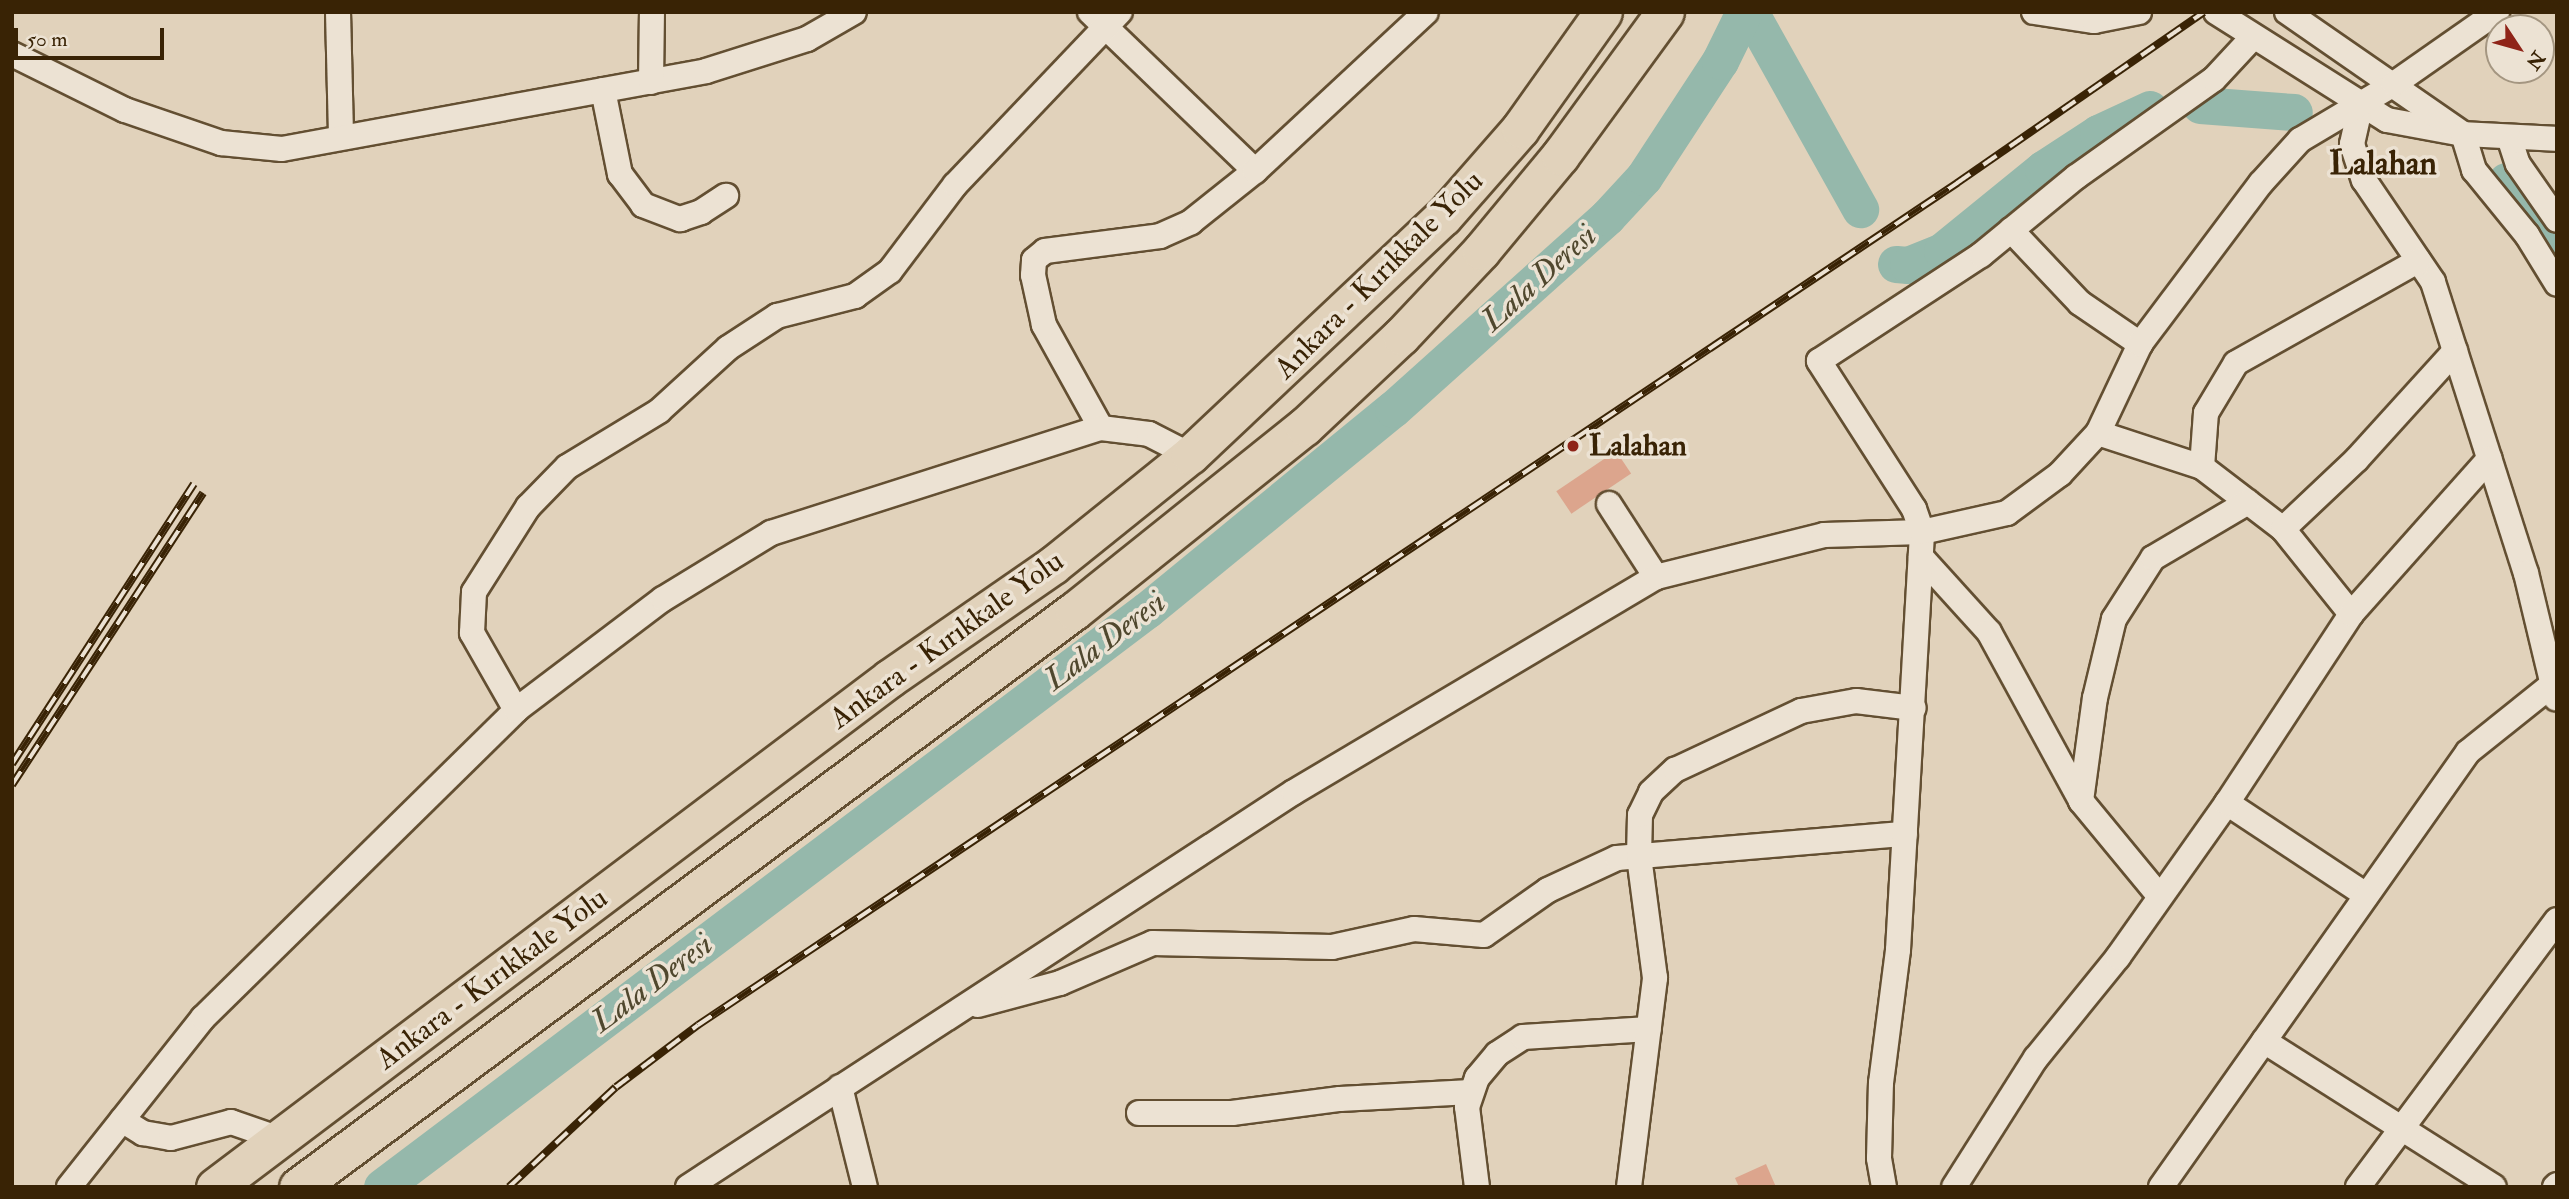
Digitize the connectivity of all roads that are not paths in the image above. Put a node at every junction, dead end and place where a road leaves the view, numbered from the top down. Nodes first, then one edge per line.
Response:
1 (338, 12) edge
2 (652, 12) edge
3 (854, 12) edge
4 (1426, 12) edge
5 (1603, 12) edge
6 (1665, 12) edge
7 (2034, 12) edge
8 (2139, 12) edge
9 (2216, 12) edge
10 (2287, 12) edge
11 (2497, 12) edge
12 (1105, 17) edge
13 (2253, 37) junction
14 (12, 54) edge
15 (650, 82) junction
16 (2394, 84) junction
17 (603, 90) junction
18 (2361, 104) junction
19 (2463, 135) junction
20 (341, 136) junction
21 (2509, 137) junction
22 (2557, 139) edge
23 (1255, 171) junction
24 (726, 196) dead end
25 (2557, 220) edge
26 (2011, 230) junction
27 (2418, 261) junction
28 (2557, 284) edge
29 (2140, 344) junction
30 (2455, 351) junction
31 (1101, 428) junction
32 (2098, 433) junction
33 (1191, 455) junction
34 (2489, 459) junction
35 (2202, 467) junction
36 (2248, 502) junction
37 (1609, 503) dead end
38 (2283, 529) junction
39 (1922, 532) junction
40 (1921, 557) junction
41 (1656, 577) junction
42 (2351, 614) junction
43 (2555, 692) edge
44 (1914, 708) junction
45 (516, 710) junction
46 (2081, 801) junction
47 (2227, 803) junction
48 (1905, 834) junction
49 (1639, 856) junction
50 (2366, 895) junction
51 (2160, 897) junction
52 (2557, 920) edge
53 (957, 1011) junction
54 (1649, 1029) junction
55 (2264, 1041) junction
56 (840, 1087) junction
57 (1471, 1092) junction
58 (1139, 1113) dead end
59 (122, 1120) junction
60 (2400, 1130) junction
61 (280, 1139) junction
62 (69, 1187) edge
63 (215, 1187) edge
64 (298, 1187) edge
65 (688, 1187) edge
66 (865, 1187) edge
67 (1477, 1187) edge
68 (1629, 1187) edge
69 (1884, 1187) edge
70 (1954, 1187) edge
71 (2161, 1187) edge
72 (2358, 1187) edge
73 (2494, 1187) edge

1 - 20 street
2 - 15 street
3 - 15 street
4 - 23 street
5 - 33 highway, Ankara - Kırıkkale Yolu
6 - 64 highway, Ankara - Kırıkkale Yolu
7 - 8 street
9 - 13 street
10 - 16 street
11 - 16 street
12 - 23 street
12 - 45 street
13 - 18 street
13 - 26 street
14 - 20 street
15 - 17 street
16 - 18 street
16 - 19 street
17 - 20 street
17 - 24 street
18 - 19 street
18 - 27 street
18 - 29 street
19 - 21 street
19 - 28 street
21 - 22 street
21 - 25 street
23 - 31 street
26 - 29 street
26 - 39 street
27 - 30 street
27 - 35 street
29 - 32 street
30 - 34 street
30 - 38 street
31 - 33 street
31 - 45 street
32 - 35 street
32 - 39 street
33 - 61 highway, Ankara - Kırıkkale Yolu
34 - 42 street
34 - 43 street
35 - 36 street
36 - 38 street
36 - 46 street
37 - 41 street
38 - 42 street
39 - 40 street
39 - 41 street
40 - 44 street
40 - 46 street
41 - 53 street
42 - 47 street
43 - 50 street
44 - 48 street
44 - 49 street
45 - 59 street
46 - 51 street
47 - 50 street
47 - 51 street
48 - 49 street
48 - 69 street
49 - 53 street
49 - 54 street
50 - 55 street
51 - 70 street
52 - 60 street
53 - 56 street
54 - 57 street
54 - 68 street
55 - 60 street
55 - 71 street
56 - 65 street
56 - 66 street
57 - 58 street
57 - 67 street
59 - 61 street
59 - 62 street
60 - 72 street
60 - 73 street
61 - 63 highway, Ankara - Kırıkkale Yolu

